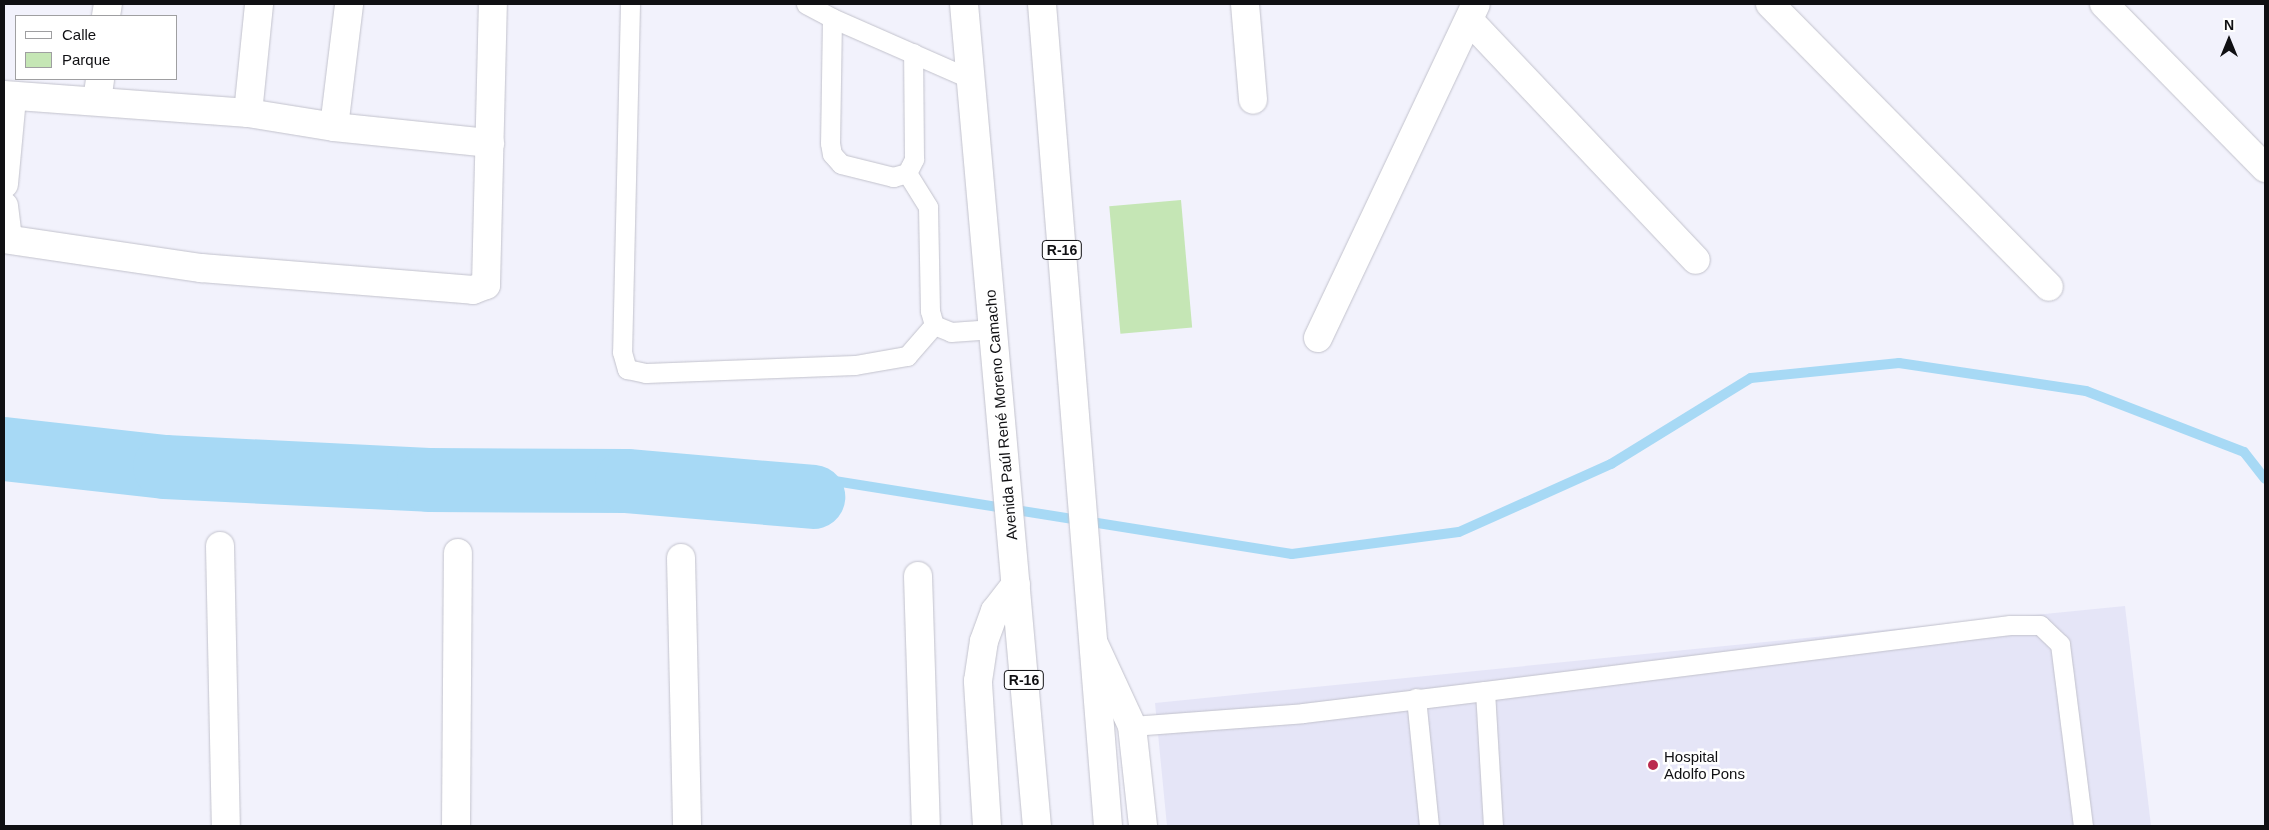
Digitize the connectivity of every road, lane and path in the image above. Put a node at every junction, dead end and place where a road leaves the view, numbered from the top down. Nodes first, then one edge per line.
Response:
1 (258, 4) edge
2 (349, 4) edge
3 (493, 4) edge
4 (630, 4) edge
5 (806, 4) edge
6 (964, 4) edge
7 (1042, 4) edge
8 (1245, 4) edge
9 (1770, 4) edge
10 (2104, 4) edge
11 (1472, 12) edge
12 (832, 18) junction
13 (913, 53) junction
14 (971, 78) junction
15 (99, 90) edge
16 (8, 96) edge
17 (1253, 100) dead end
18 (248, 113) junction
19 (334, 127) junction
20 (490, 143) junction
21 (2265, 168) edge
22 (907, 173) junction
23 (4, 184) edge
24 (4, 206) edge
25 (6, 239) edge
26 (1696, 260) dead end
27 (2049, 287) dead end
28 (934, 325) junction
29 (994, 329) junction
30 (1318, 338) dead end
31 (220, 546) dead end
32 (458, 553) dead end
33 (681, 558) dead end
34 (918, 576) dead end
35 (1016, 584) junction
36 (1094, 643) junction
37 (1486, 691) junction
38 (1416, 698) junction
39 (1132, 726) junction
40 (226, 826) edge
41 (456, 826) edge
42 (687, 826) edge
43 (926, 826) edge
44 (987, 826) edge
45 (1038, 826) edge
46 (1108, 826) edge
47 (1143, 826) edge
48 (1429, 826) edge
49 (1493, 826) edge
50 (2083, 826) edge

1 - 18 street
2 - 19 street
3 - 20 street
4 - 28 lane
5 - 12 lane
6 - 14 street, Avenida Paúl René Moreno Camacho / R-16
7 - 36 street, R-16
8 - 17 street
9 - 27 street
10 - 21 street
11 - 26 street
11 - 30 street
12 - 13 lane
12 - 22 lane
13 - 14 lane
13 - 22 lane
14 - 29 street, Avenida Paúl René Moreno Camacho / R-16
15 - 16 street
15 - 18 street
16 - 23 street
18 - 19 street
19 - 20 street
20 - 25 street
22 - 28 lane
24 - 25 street
28 - 29 lane
29 - 35 street, Avenida Paúl René Moreno Camacho / R-16
31 - 40 street
32 - 41 street
33 - 42 street
34 - 43 street
35 - 44 street
35 - 45 street, Avenida Paúl René Moreno Camacho / R-16
36 - 39 street
36 - 46 street, R-16
37 - 38 lane
37 - 49 lane
37 - 50 lane
38 - 39 lane
38 - 48 lane
39 - 47 street

